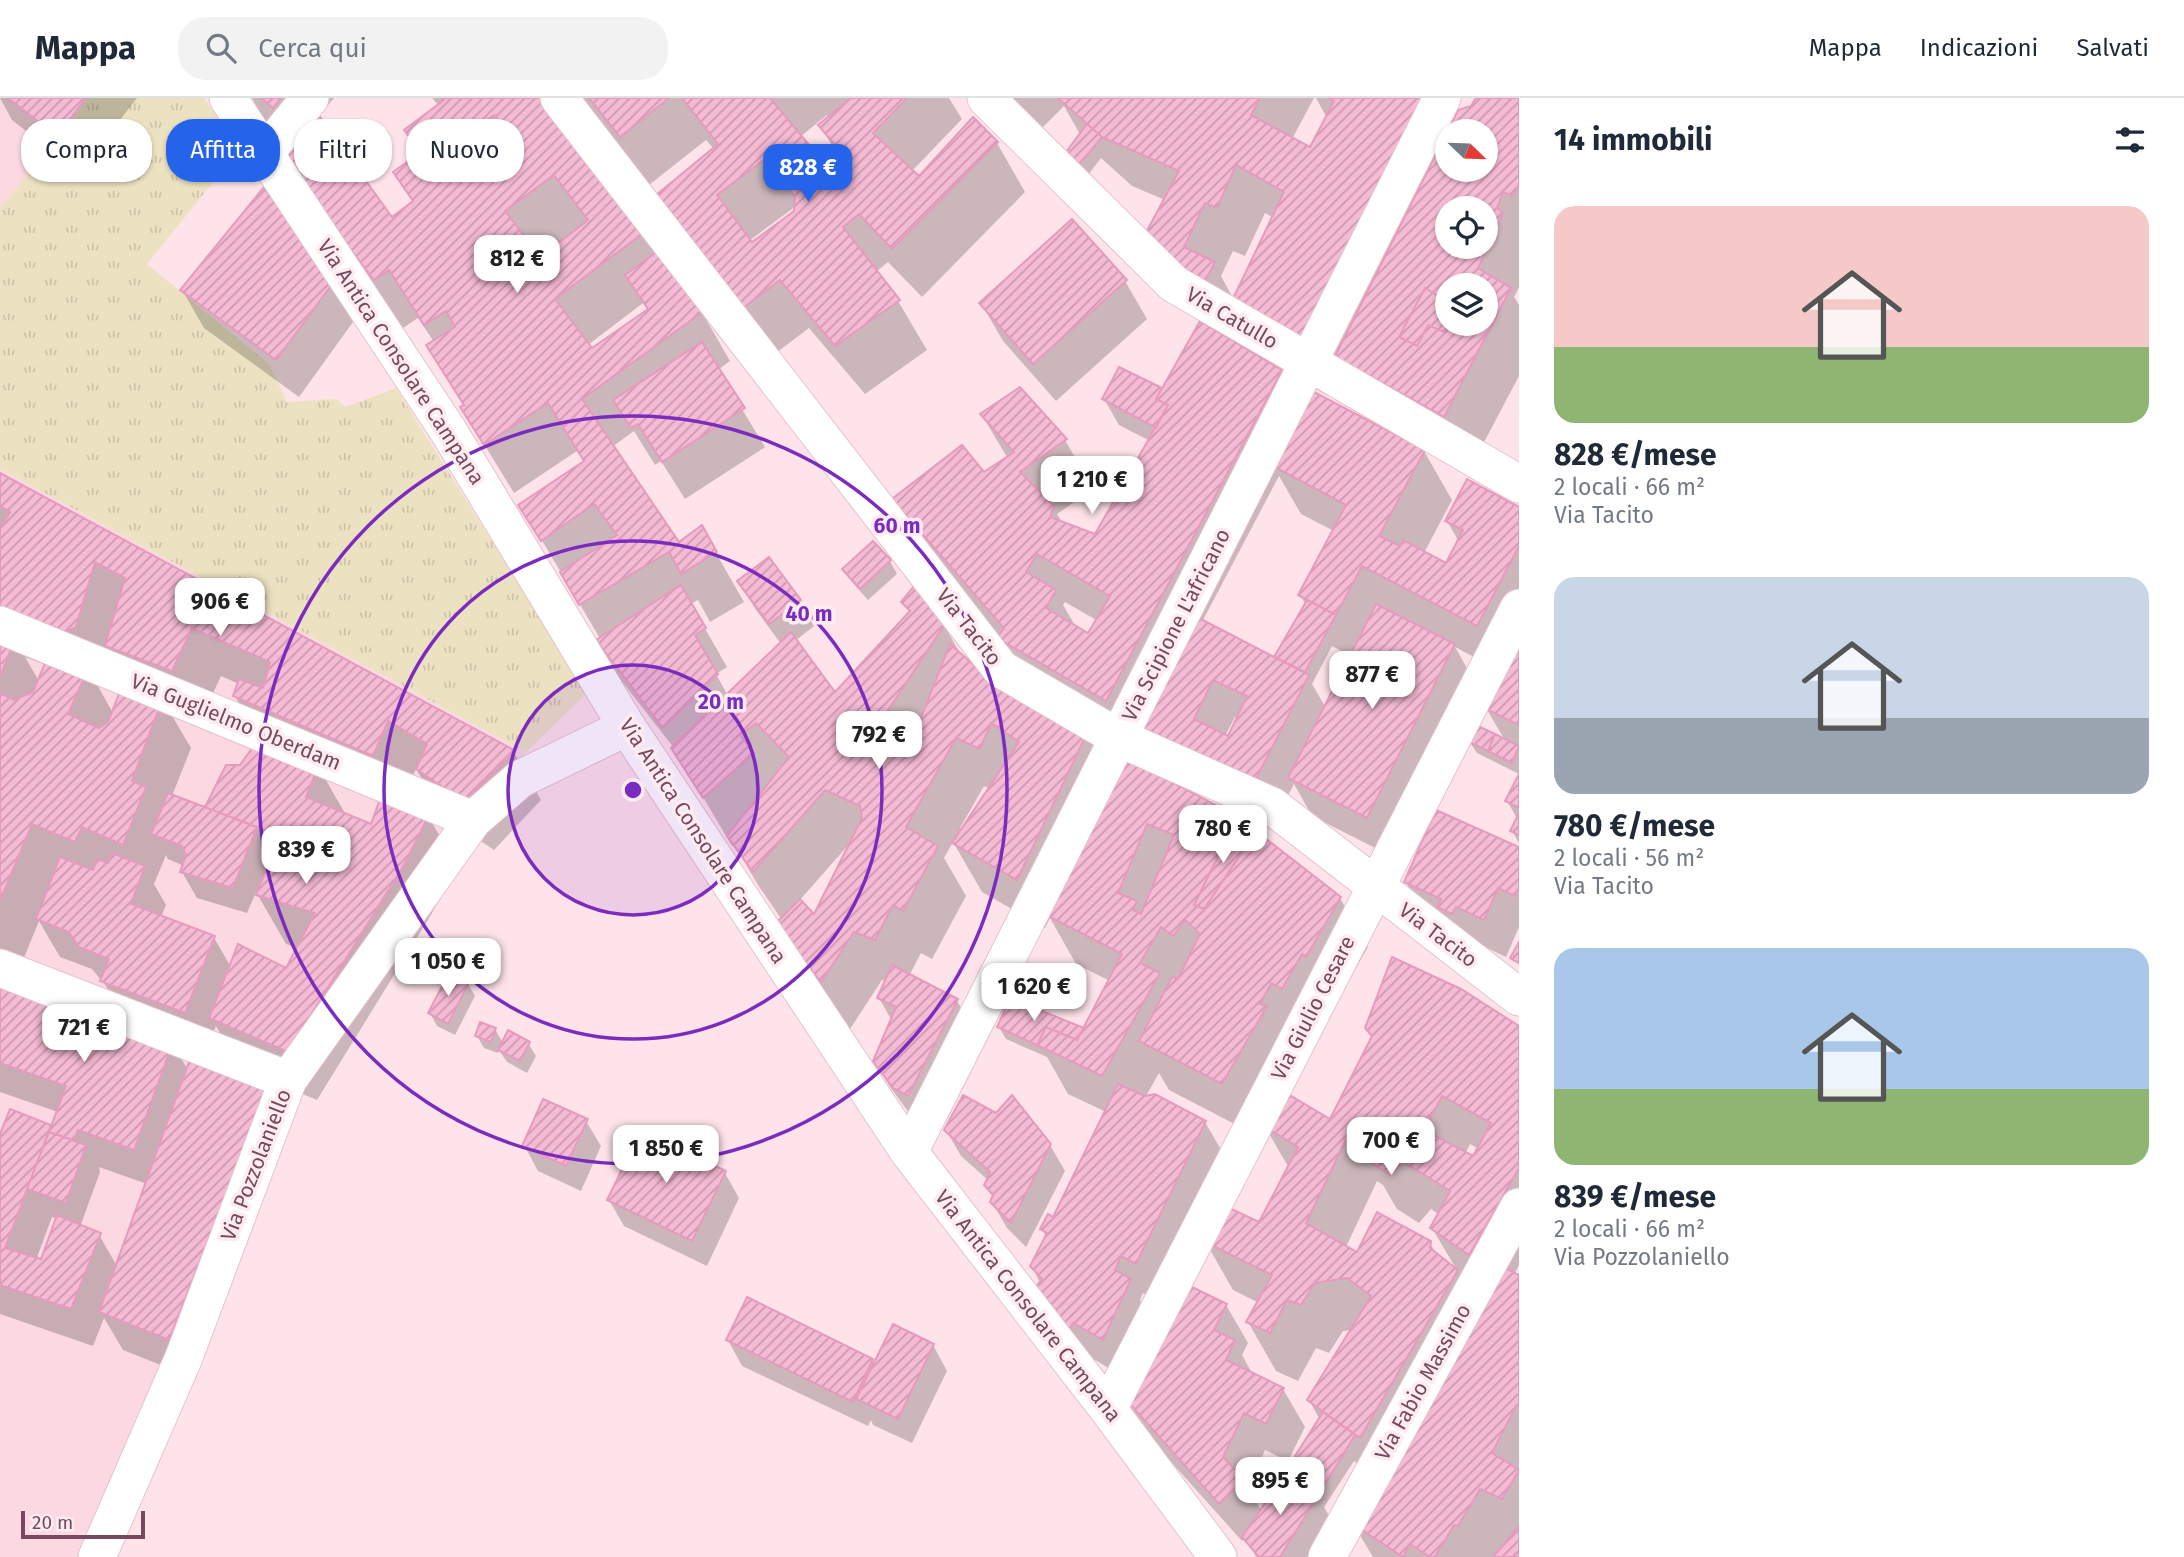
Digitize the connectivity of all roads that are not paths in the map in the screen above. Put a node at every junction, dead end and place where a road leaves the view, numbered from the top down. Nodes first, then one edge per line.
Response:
1 (228, 98) edge
2 (310, 98) edge
3 (559, 98) edge
4 (986, 98) edge
5 (1442, 98) edge
6 (242, 119) edge
7 (280, 135) edge
8 (280, 176) edge
9 (1308, 362) junction
10 (1519, 484) edge
11 (1519, 608) edge
12 (0, 625) edge
13 (627, 727) junction
14 (1119, 738) junction
15 (473, 820) junction
16 (1375, 887) junction
17 (0, 968) edge
18 (1519, 997) edge
19 (289, 1080) junction
20 (909, 1152) junction
21 (1519, 1207) edge
22 (1108, 1409) junction
23 (97, 1557) edge
24 (1218, 1557) edge
25 (1327, 1557) edge

1 - 6 street, Via Antica Consolare Campana
2 - 7 street
3 - 14 street, Via Tacito
4 - 9 street, Via Catullo
5 - 9 street, Via Scipione L'africano
8 - 13 street, Via Antica Consolare Campana
9 - 10 street, Via Catullo
9 - 14 street, Via Scipione L'africano
11 - 16 street, Via Giulio Cesare
12 - 15 street, Via Guglielmo Oberdam
13 - 15 street, Via Pozzolaniello
13 - 20 street, Via Antica Consolare Campana
14 - 16 street, Via Tacito
14 - 20 street, Via Scipione L'africano
15 - 19 street, Via Pozzolaniello
16 - 18 street, Via Tacito
16 - 22 street, Via Giulio Cesare
17 - 19 street
19 - 23 street, Via Pozzolaniello
20 - 22 street, Via Antica Consolare Campana
21 - 25 street, Via Fabio Massimo
22 - 24 street, Via Antica Consolare Campana

